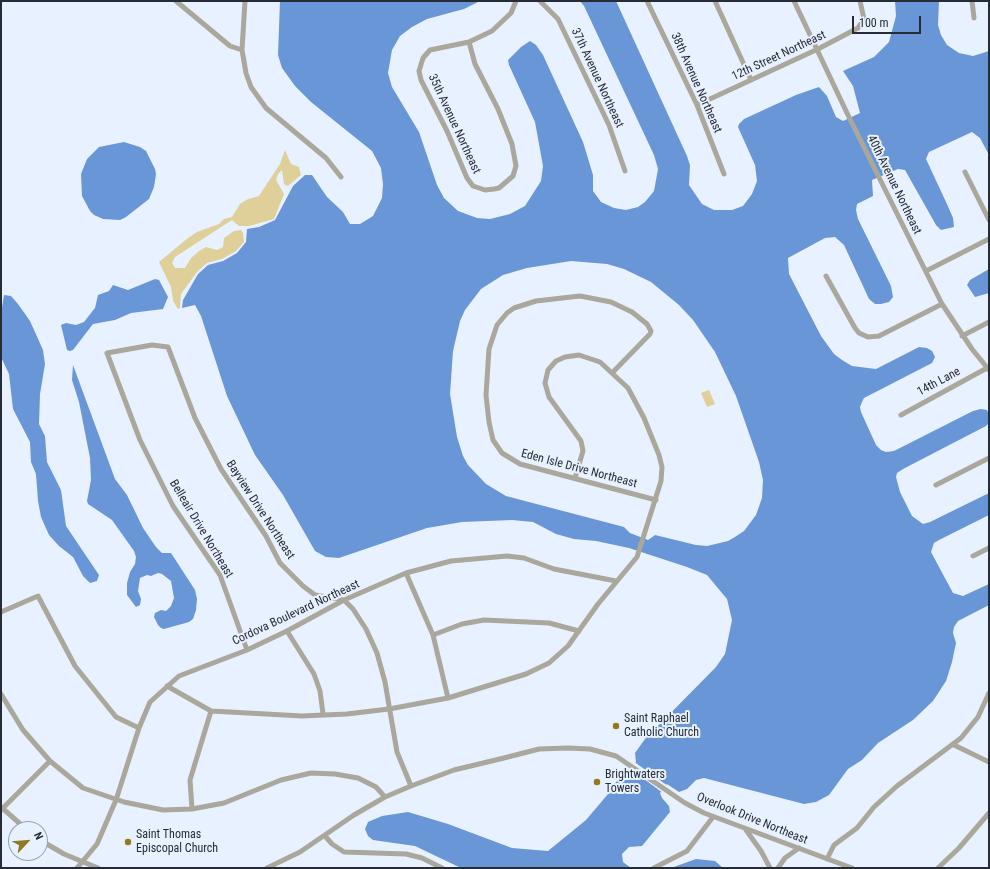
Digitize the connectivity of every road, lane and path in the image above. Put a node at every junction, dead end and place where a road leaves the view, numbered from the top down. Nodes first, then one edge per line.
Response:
1 (176, 1) edge
2 (245, 1) edge
3 (516, 1) edge
4 (540, 1) edge
5 (647, 1) edge
6 (715, 1) edge
7 (794, 1) edge
8 (860, 1) edge
9 (972, 1) edge
10 (974, 18) dead end
11 (469, 42) junction
12 (818, 49) junction
13 (242, 50) junction
14 (752, 80) junction
15 (697, 105) junction
16 (625, 171) dead end
17 (965, 172) dead end
18 (724, 174) dead end
19 (342, 177) dead end
20 (989, 220) edge
21 (989, 239) edge
22 (926, 271) junction
23 (826, 276) dead end
24 (942, 304) junction
25 (989, 322) edge
26 (962, 336) junction
27 (168, 347) joint
28 (988, 369) edge
29 (613, 372) junction
30 (901, 415) dead end
31 (989, 458) edge
32 (575, 478) junction
33 (936, 484) dead end
34 (656, 500) junction
35 (989, 548) edge
36 (973, 556) dead end
37 (406, 573) junction
38 (616, 581) junction
39 (344, 600) junction
40 (1, 612) edge
41 (287, 631) junction
42 (579, 631) junction
43 (433, 635) junction
44 (247, 650) junction
45 (167, 686) junction
46 (989, 693) edge
47 (1, 694) edge
48 (448, 698) junction
49 (389, 709) junction
50 (211, 711) junction
51 (323, 714) junction
52 (139, 728) junction
53 (954, 745) junction
54 (50, 761) junction
55 (989, 762) edge
56 (411, 786) junction
57 (385, 797) junction
58 (116, 800) junction
59 (2, 809) edge
60 (192, 809) junction
61 (989, 813) edge
62 (713, 816) junction
63 (16, 821) edge
64 (746, 829) junction
65 (325, 836) junction
66 (48, 845) edge
67 (799, 848) junction
68 (827, 859) junction
69 (82, 862) junction
70 (77, 868) edge
71 (98, 868) edge
72 (266, 868) edge
73 (442, 868) edge
74 (654, 868) edge
75 (770, 868) edge
76 (778, 868) edge
77 (852, 868) edge
78 (938, 868) edge

1 - 13 street
2 - 13 street
3 - 11 street
4 - 16 street, 37th Avenue Northeast
5 - 15 street, 38th Avenue Northeast
6 - 14 street
7 - 12 street, 40th Avenue Northeast
8 - 12 street, 12th Street Northeast
9 - 10 street
11 - 11 street, 35th Avenue Northeast
12 - 14 street, 12th Street Northeast
12 - 22 street, 40th Avenue Northeast
13 - 19 street
14 - 15 street, 12th Street Northeast
15 - 18 street, 38th Avenue Northeast
17 - 20 street
21 - 22 street
22 - 24 street, 40th Avenue Northeast
23 - 24 street
24 - 26 street, 40th Avenue Northeast
25 - 26 street
26 - 28 street, 40th Avenue Northeast
27 - 39 street, Bayview Drive Northeast
27 - 44 street, Belleair Drive Northeast
28 - 30 street, 14th Lane
29 - 32 street
29 - 32 street, Eden Isle Drive Northeast
29 - 34 street
31 - 33 street
32 - 34 street, Eden Isle Drive Northeast
34 - 38 street
35 - 36 street
37 - 38 street, Cordova Boulevard Northeast
37 - 39 street, Cordova Boulevard Northeast
37 - 43 street
38 - 42 street
39 - 41 street, Cordova Boulevard Northeast
39 - 49 street
40 - 52 street
41 - 44 street, Cordova Boulevard Northeast
41 - 51 street
42 - 43 street
42 - 48 street
43 - 48 street
44 - 45 street, Cordova Boulevard Northeast
45 - 50 street
45 - 52 street, Cordova Boulevard Northeast
46 - 53 street
47 - 54 street
48 - 49 street
49 - 51 street
49 - 56 street
50 - 51 street
50 - 60 street
52 - 58 street, Cordova Boulevard Northeast
53 - 55 street
53 - 68 street
54 - 58 street
54 - 59 street
56 - 57 street, Overlook Drive Northeast
56 - 62 street, Overlook Drive Northeast
57 - 60 street
57 - 65 street, Overlook Drive Northeast
58 - 60 street
58 - 69 street, Cordova Boulevard Northeast
59 - 63 street
61 - 78 street
62 - 64 street, Overlook Drive Northeast
62 - 74 street
64 - 67 street, Overlook Drive Northeast
64 - 75 street
65 - 72 street, Overlook Drive Northeast
65 - 73 street
66 - 69 street
67 - 68 street, Overlook Drive Northeast
67 - 76 street
68 - 77 street, Overlook Drive Northeast
69 - 70 street, Cordova Boulevard Northeast
69 - 71 street

